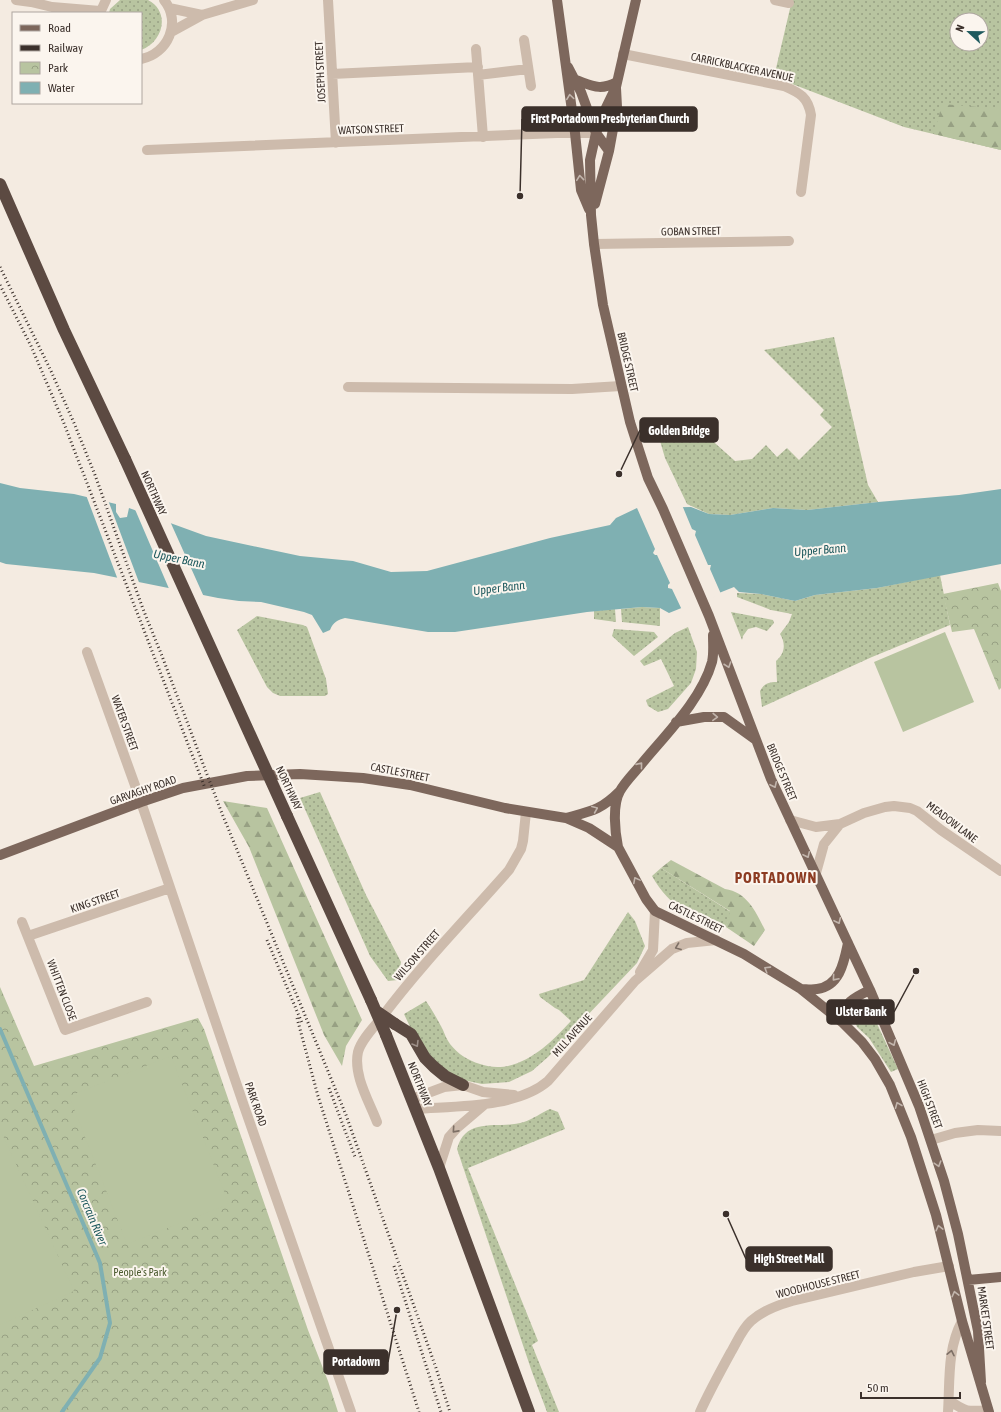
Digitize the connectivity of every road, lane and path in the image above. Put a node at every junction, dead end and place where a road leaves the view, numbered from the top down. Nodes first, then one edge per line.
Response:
1 (16, 0) edge
2 (106, 0) edge
3 (253, 0) edge
4 (328, 0) edge
5 (557, 0) edge
6 (636, 0) edge
7 (775, 0) edge
8 (789, 3) dead end
9 (167, 4) edge
10 (52, 7) junction
11 (60, 12) edge
12 (100, 12) edge
13 (202, 15) junction
14 (171, 32) junction
15 (524, 40) dead end
16 (476, 49) dead end
17 (623, 54) junction
18 (142, 59) edge
19 (565, 61) junction
20 (528, 69) junction
21 (478, 71) junction
22 (332, 74) junction
23 (576, 80) junction
24 (616, 85) junction
25 (531, 86) dead end
26 (575, 133) junction
27 (596, 133) junction
28 (483, 137) junction
29 (336, 143) junction
30 (147, 150) dead end
31 (609, 151) junction
32 (0, 184) edge
33 (801, 192) dead end
34 (591, 215) junction
35 (789, 241) dead end
36 (594, 244) junction
37 (621, 386) junction
38 (348, 387) dead end
39 (714, 629) junction
40 (87, 652) dead end
41 (676, 722) junction
42 (756, 740) junction
43 (300, 774) joint
44 (620, 791) junction
45 (141, 802) junction
46 (526, 812) junction
47 (566, 818) junction
48 (790, 820) junction
49 (840, 824) junction
50 (618, 848) junction
51 (0, 855) edge
52 (1001, 872) edge
53 (816, 874) junction
54 (170, 888) junction
55 (655, 911) junction
56 (22, 922) dead end
57 (28, 936) junction
58 (716, 940) junction
59 (848, 943) junction
60 (635, 981) junction
61 (801, 989) junction
62 (870, 990) junction
63 (147, 1002) dead end
64 (374, 1005) junction
65 (842, 1022) junction
66 (463, 1085) junction
67 (520, 1096) junction
68 (414, 1104) junction
69 (484, 1105) junction
70 (377, 1122) dead end
71 (1001, 1131) edge
72 (931, 1140) junction
73 (439, 1168) junction
74 (949, 1266) junction
75 (1001, 1277) edge
76 (968, 1280) junction
77 (962, 1321) junction
78 (981, 1382) junction
79 (949, 1400) junction
80 (988, 1411) edge
81 (351, 1412) edge
82 (529, 1412) edge
83 (700, 1412) edge
84 (948, 1412) edge

1 - 10 street
2 - 12 street
3 - 13 street
4 - 22 street, JOSEPH STREET
5 - 19 main road, BRIDGE STREET
6 - 17 main road
7 - 8 street
9 - 13 street
9 - 14 street
10 - 11 street
10 - 12 street
13 - 14 street
14 - 18 street
15 - 20 street
16 - 21 street
17 - 24 main road
17 - 33 street, CARRICKBLACKER AVENUE
19 - 23 main road, BRIDGE STREET
26 -> 19 main road, BRIDGE STREET
20 - 21 street
20 - 25 street
21 - 22 street
21 - 28 street
22 - 29 street, JOSEPH STREET
23 - 24 main road
23 - 27 main road, BRIDGE STREET
24 - 27 main road
24 - 31 main road
26 - 27 street, WATSON STREET
26 - 28 street, WATSON STREET
34 -> 26 main road, BRIDGE STREET
27 - 31 main road, BRIDGE STREET
27 - 34 main road, BRIDGE STREET
28 - 29 street, WATSON STREET
29 - 30 street, WATSON STREET
31 - 34 main road, BRIDGE STREET
32 - 64 highway, NORTHWAY, bridge
34 - 36 main road, BRIDGE STREET
35 - 36 street, GOBAN STREET
36 - 37 main road, BRIDGE STREET
37 - 38 street
37 - 39 main road, BRIDGE STREET
39 - 41 main road, CASTLE STREET
39 -> 42 main road, BRIDGE STREET
40 - 45 street, WATER STREET
41 -> 42 main road
44 -> 41 main road, CASTLE STREET
42 -> 48 main road, BRIDGE STREET
43 - 45 main road, GARVAGHY ROAD
43 - 46 main road, CASTLE STREET
47 -> 44 main road, CASTLE STREET
44 - 50 main road
45 - 51 main road, GARVAGHY ROAD
45 - 54 street, PARK ROAD
46 - 47 main road, CASTLE STREET
46 - 70 street, WILSON STREET
47 - 50 main road, CASTLE STREET
48 - 49 street, MEADOW LANE
48 -> 53 main road, BRIDGE STREET
49 - 52 street, MEADOW LANE
49 - 53 street, MEADOW LANE
55 -> 50 main road, CASTLE STREET
53 -> 59 main road, BRIDGE STREET
54 - 57 street, KING STREET
54 - 81 street, PARK ROAD
55 - 58 main road, CASTLE STREET
55 - 60 street, MILL AVENUE
56 - 57 street, WHITTEN CLOSE
57 - 63 street, WHITTEN CLOSE
58 -> 60 street, MILL AVENUE
61 -> 58 main road, CASTLE STREET
59 -> 61 main road
59 - 62 main road, HIGH STREET
60 - 67 street, MILL AVENUE
61 - 65 main road
62 - 65 main road
62 -> 72 main road, HIGH STREET
64 -> 66 highway, bridge
64 - 68 highway, NORTHWAY, bridge
74 -> 65 main road
66 - 67 street, MILL AVENUE
66 - 68 street, MILL AVENUE
67 - 69 street, MILL AVENUE
68 - 69 street, MILL AVENUE
68 - 73 highway, NORTHWAY
69 -> 73 street
71 - 72 street
72 -> 76 main road, HIGH STREET
73 - 82 highway, NORTHWAY
77 -> 74 main road, MARKET STREET
74 - 83 street, WOODHOUSE STREET
75 - 76 main road
76 - 78 main road, MARKET STREET
77 - 78 main road, MARKET STREET
79 -> 77 street
78 - 80 main road, MARKET STREET
79 - 80 street
79 - 84 street

